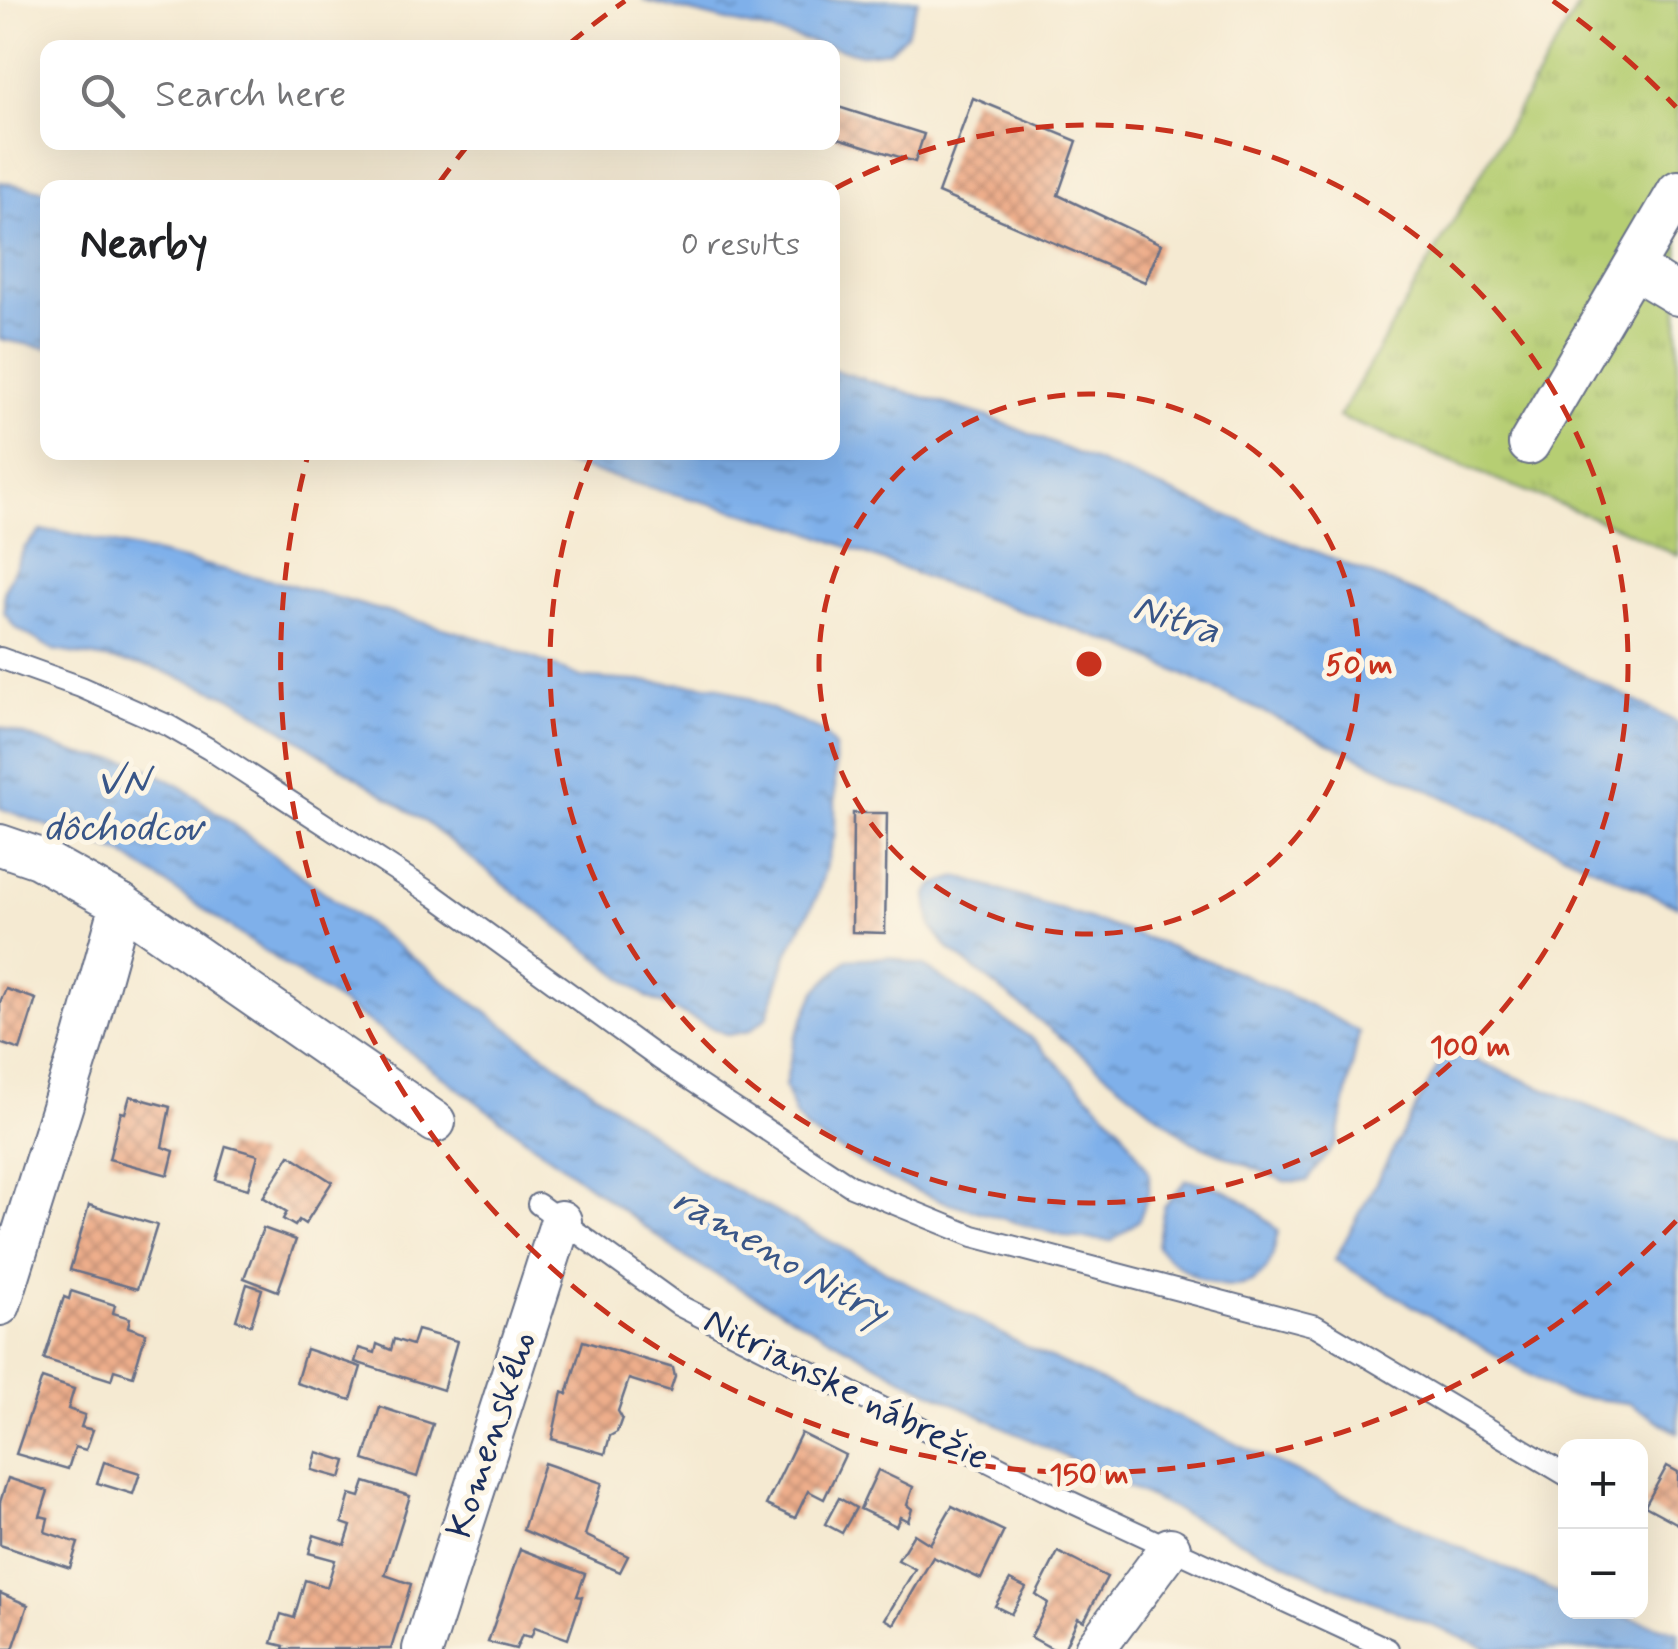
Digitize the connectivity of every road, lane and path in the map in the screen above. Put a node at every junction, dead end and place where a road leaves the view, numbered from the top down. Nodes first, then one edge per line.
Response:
1 (1678, 192) edge
2 (1633, 268) junction
3 (1678, 295) edge
4 (1529, 444) dead end
5 (0, 658) edge
6 (0, 845) edge
7 (121, 904) junction
8 (434, 1122) dead end
9 (549, 1212) joint
10 (0, 1305) edge
11 (1558, 1470) edge
12 (1170, 1548) junction
13 (423, 1649) edge
14 (1095, 1649) edge
15 (1388, 1649) edge

1 - 2 street
2 - 3 street
2 - 4 street
5 - 11 lane
6 - 7 street
7 - 8 street
7 - 10 street
9 - 12 lane, Nitrianske nábrežie
9 - 13 street, Komenského
12 - 14 street
12 - 15 lane, Nitrianske nábrežie

